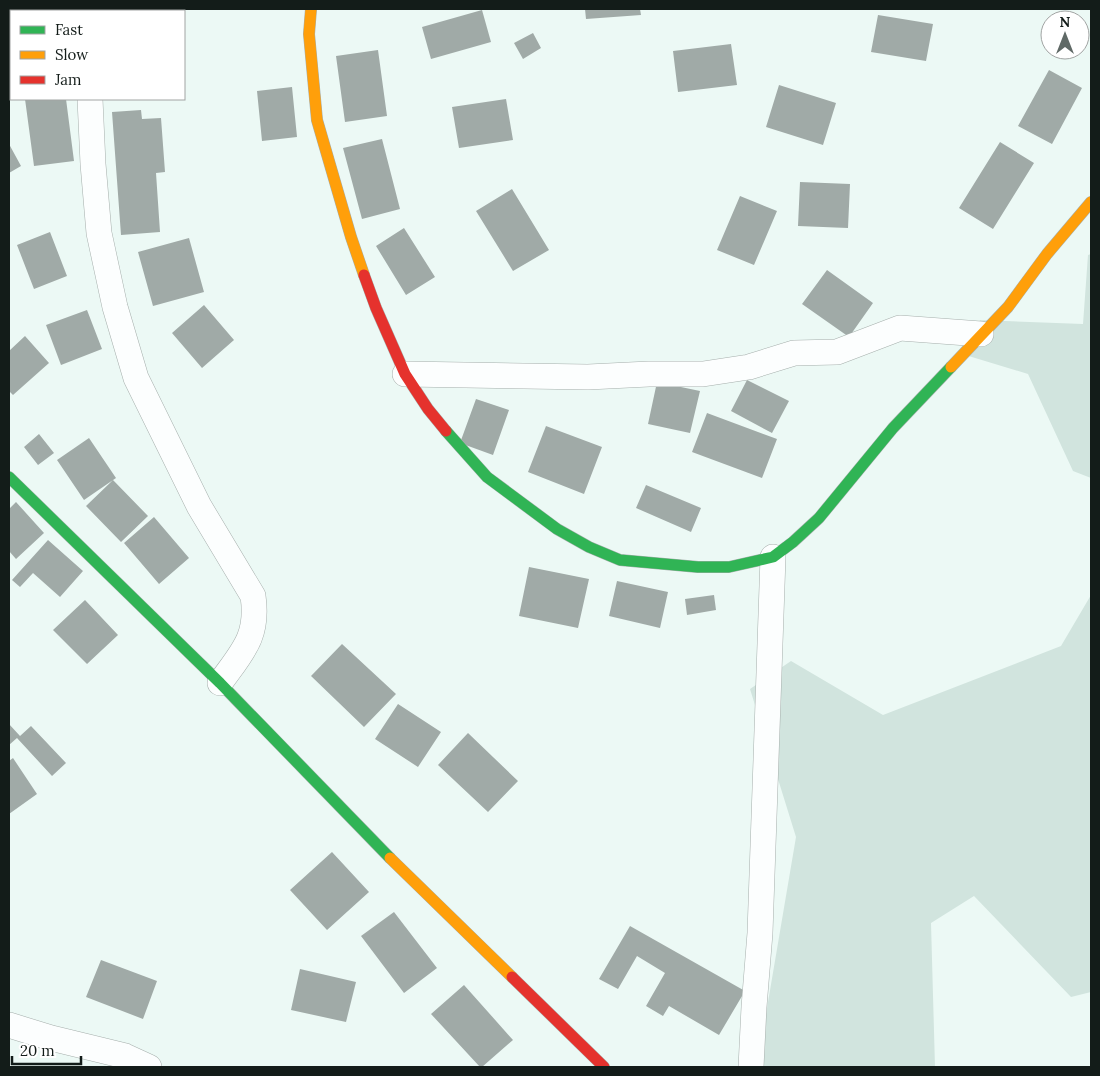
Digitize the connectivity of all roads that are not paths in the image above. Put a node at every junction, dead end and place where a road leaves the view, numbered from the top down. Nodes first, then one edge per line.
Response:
1 (310, 9) edge
2 (90, 100) edge
3 (1091, 202) edge
4 (981, 334) junction
5 (406, 374) junction
6 (9, 477) edge
7 (773, 557) junction
8 (220, 683) junction
9 (9, 1025) edge
10 (149, 1067) edge
11 (604, 1067) edge
12 (752, 1067) edge

1 - 5 street
2 - 8 street
3 - 4 street
4 - 5 street
4 - 7 street
5 - 7 street
6 - 8 street
7 - 12 street
8 - 11 street
9 - 10 street

